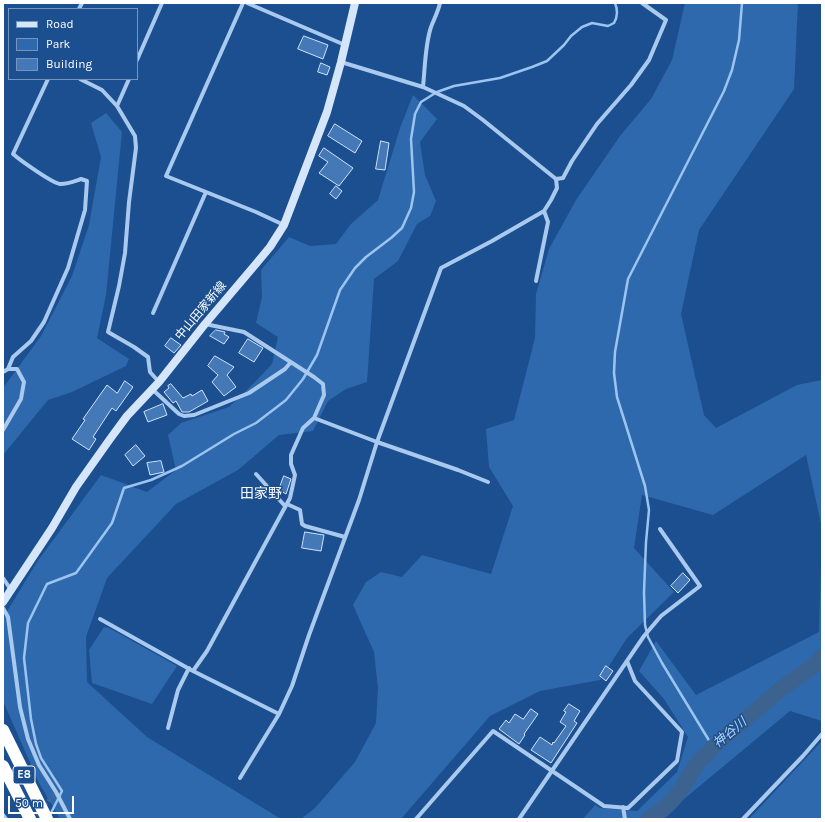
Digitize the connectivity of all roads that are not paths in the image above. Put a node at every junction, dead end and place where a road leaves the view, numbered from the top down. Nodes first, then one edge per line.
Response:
1 (162, 3) edge
2 (243, 3) edge
3 (247, 3) edge
4 (355, 3) edge
5 (440, 3) edge
6 (642, 3) edge
7 (345, 45) junction
8 (138, 58) edge
9 (341, 62) junction
10 (48, 80) edge
11 (82, 80) edge
12 (129, 80) edge
13 (423, 87) junction
14 (117, 106) junction
15 (556, 179) junction
16 (206, 192) junction
17 (544, 211) junction
18 (284, 225) junction
19 (536, 281) dead end
20 (153, 313) dead end
21 (205, 324) junction
22 (291, 362) junction
23 (8, 369) junction
24 (3, 372) edge
25 (159, 382) junction
26 (152, 389) junction
27 (314, 418) junction
28 (3, 430) edge
29 (377, 442) junction
30 (256, 474) dead end
31 (488, 482) dead end
32 (286, 505) junction
33 (660, 529) dead end
34 (345, 536) junction
35 (3, 578) edge
36 (11, 590) junction
37 (3, 602) edge
38 (3, 608) edge
39 (100, 619) dead end
40 (627, 661) junction
41 (189, 668) junction
42 (193, 671) junction
43 (279, 714) junction
44 (168, 728) dead end
45 (3, 730) edge
46 (822, 734) edge
47 (3, 766) edge
48 (552, 771) junction
49 (240, 778) dead end
50 (623, 807) junction
51 (3, 815) edge
52 (6, 819) edge
53 (30, 819) edge
54 (47, 819) edge
55 (70, 819) edge
56 (416, 819) edge
57 (519, 819) edge
58 (625, 819) edge
59 (742, 819) edge

1 - 8 street
2 - 16 street
3 - 7 street
4 - 7 main road, 中山田家新線
5 - 13 street
6 - 15 street
7 - 9 main road, 中山田家新線
9 - 13 street
9 - 18 main road, 中山田家新線
10 - 23 street
11 - 14 street
12 - 14 street
13 - 15 street
14 - 25 street
15 - 17 street
16 - 18 street
16 - 20 street
17 - 19 street
17 - 29 street
18 - 21 main road, 中山田家新線
21 - 22 street
21 - 25 main road, 中山田家新線
22 - 26 street
22 - 27 street
23 - 24 street
23 - 28 street
25 - 26 main road, 中山田家新線
26 - 36 main road, 中山田家新線
27 - 29 street
27 - 32 street
29 - 31 street
29 - 34 street
30 - 32 street
32 - 34 street
32 - 42 street
33 - 40 street
34 - 43 street
35 - 36 street
36 - 37 main road, 中山田家新線
38 - 55 street
39 - 41 street
40 - 48 street
40 - 50 street
41 - 42 street
41 - 44 street
42 - 43 street
43 - 49 street
45 - 54 highway, E8
46 - 59 street
47 - 53 highway, E8
48 - 50 street
48 - 56 street
48 - 57 street
50 - 58 street
51 - 52 street

